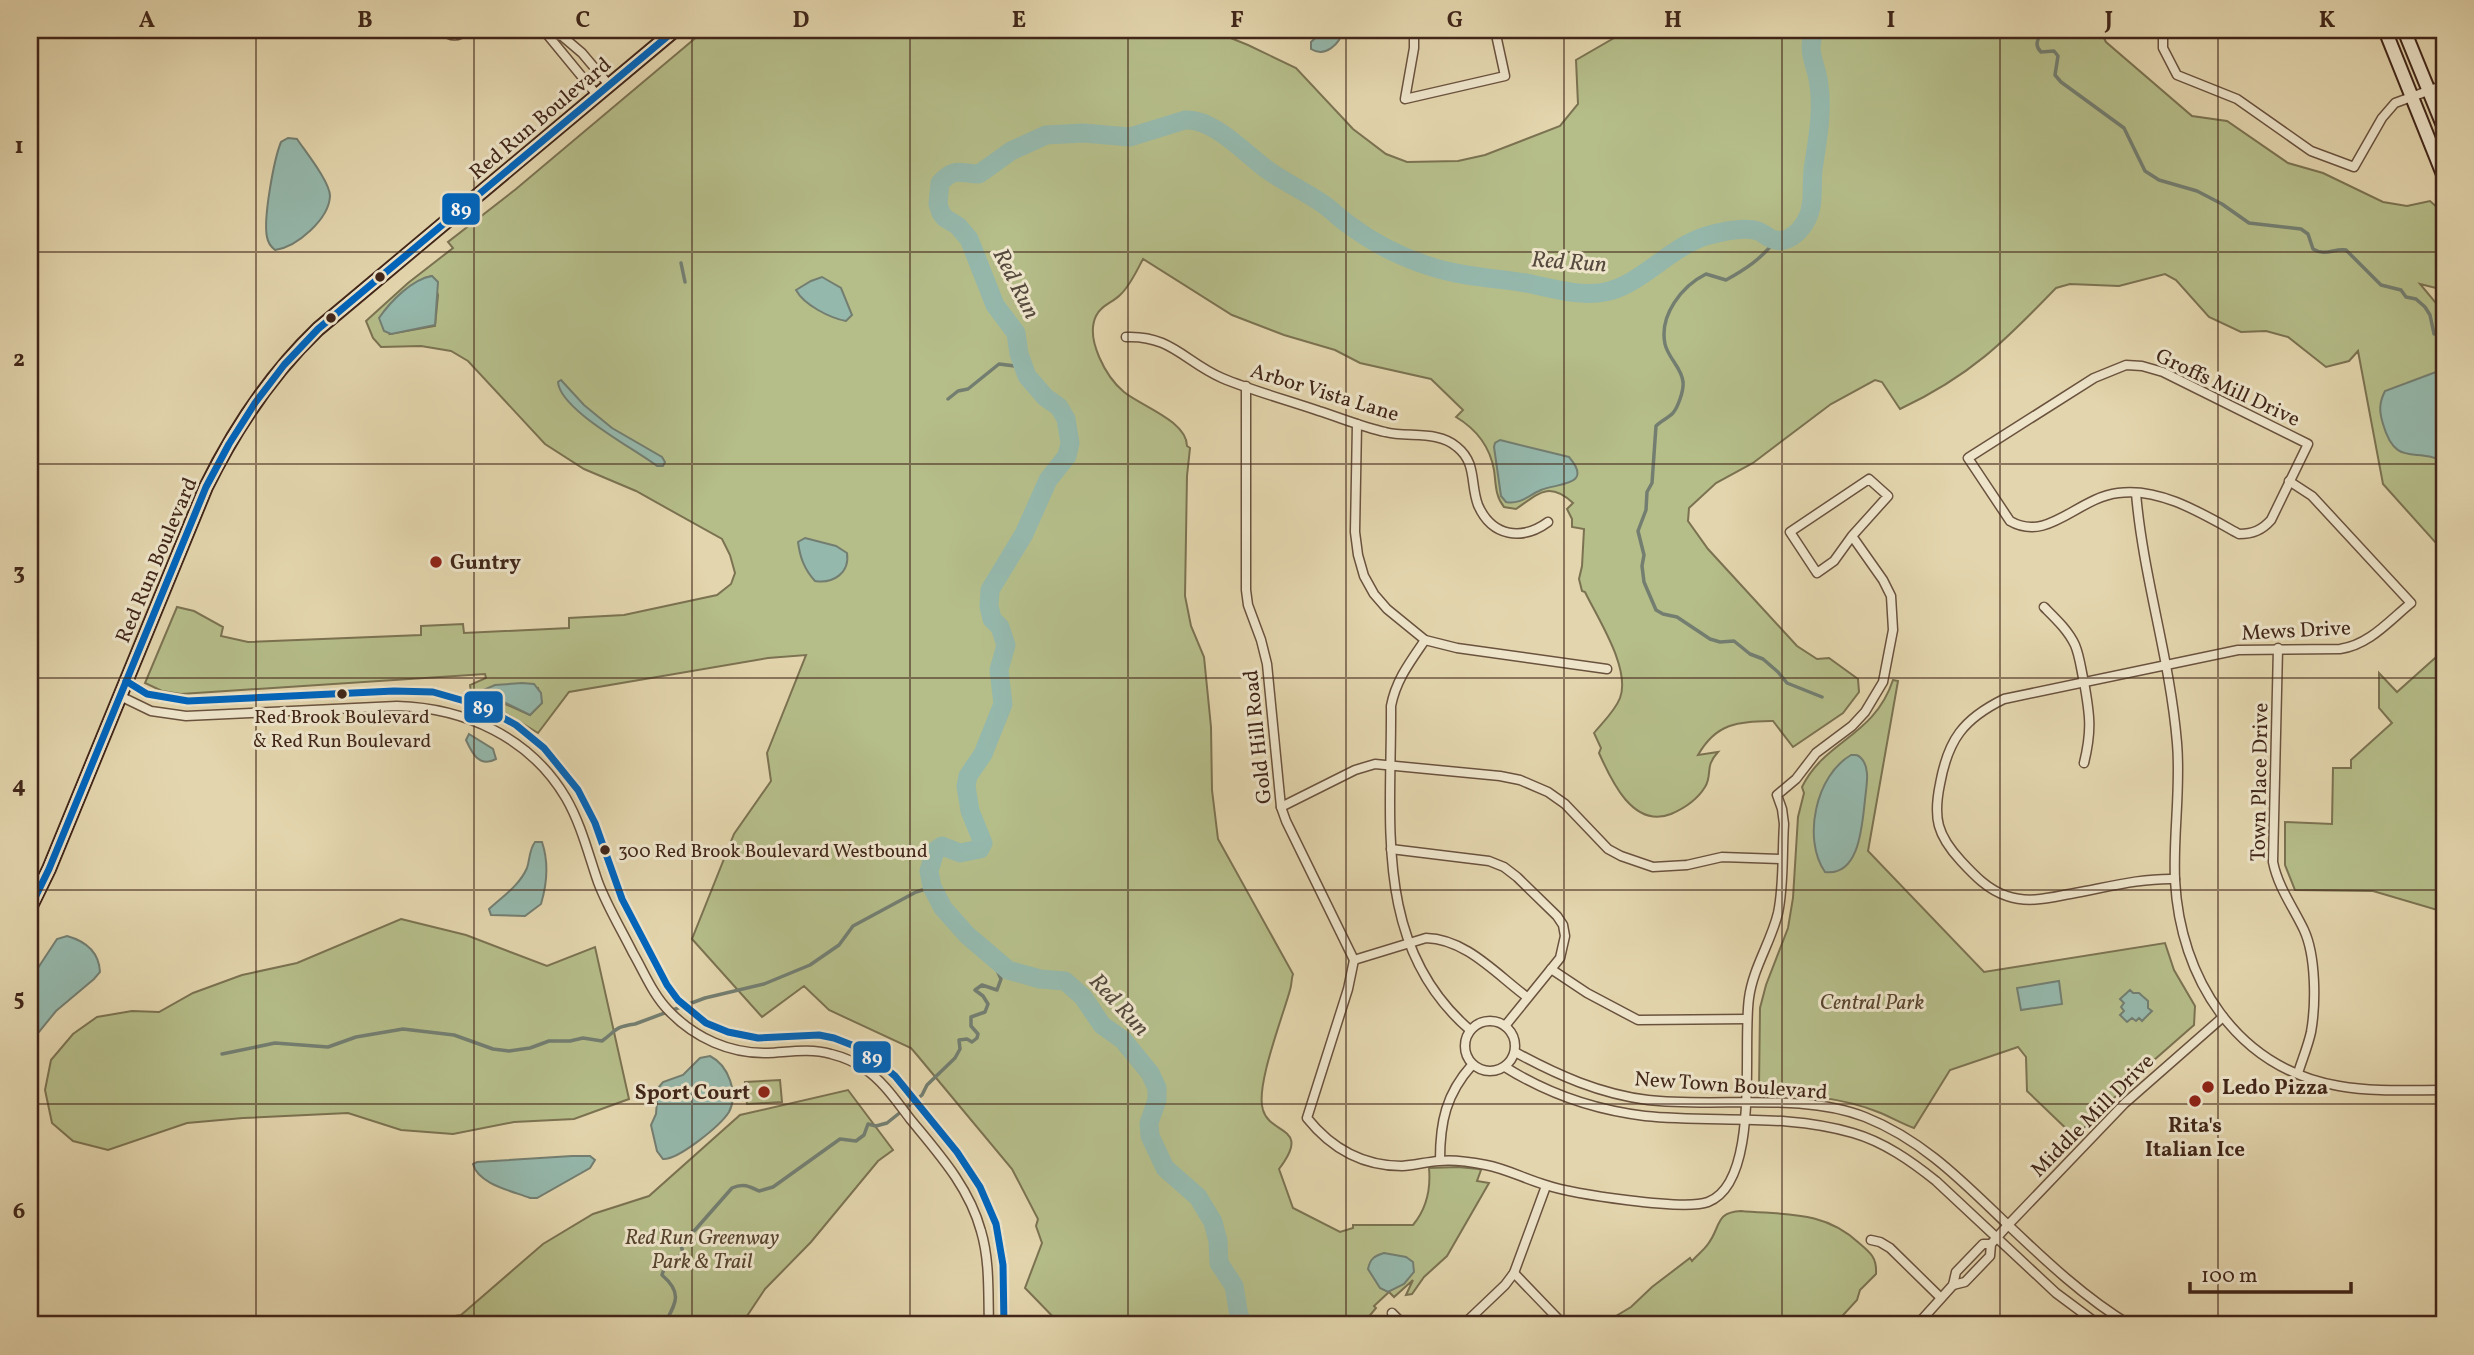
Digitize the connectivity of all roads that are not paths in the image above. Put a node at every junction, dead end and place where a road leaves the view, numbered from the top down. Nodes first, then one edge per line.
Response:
1 (443, 30) edge
2 (466, 30) edge
3 (532, 30) edge
4 (675, 30) edge
5 (1414, 30) edge
6 (1495, 30) edge
7 (2163, 30) edge
8 (2385, 30) edge
9 (2404, 30) edge
10 (546, 33) junction
11 (609, 85) junction
12 (2444, 85) edge
13 (2429, 90) junction
14 (597, 95) junction
15 (2411, 97) junction
16 (2444, 128) edge
17 (2444, 177) edge
18 (1126, 337) dead end
19 (1247, 386) junction
20 (1357, 424) junction
21 (2290, 481) junction
22 (2136, 492) junction
23 (1548, 522) dead end
24 (1852, 536) junction
25 (2043, 607) dead end
26 (1424, 640) junction
27 (2278, 648) junction
28 (2165, 664) junction
29 (1607, 669) dead end
30 (126, 681) junction
31 (2083, 681) junction
32 (120, 696) junction
33 (2084, 764) dead end
34 (1392, 765) junction
35 (1281, 807) junction
36 (1391, 849) junction
37 (1782, 859) junction
38 (2175, 879) junction
39 (30, 908) edge
40 (1408, 944) junction
41 (1354, 960) junction
42 (1551, 969) junction
43 (1527, 997) junction
44 (2223, 1017) junction
45 (1747, 1019) junction
46 (1505, 1026) junction
47 (1470, 1030) junction
48 (1515, 1052) junction
49 (1472, 1065) junction
50 (1506, 1066) junction
51 (2298, 1073) junction
52 (2444, 1090) edge
53 (1747, 1103) junction
54 (1746, 1119) junction
55 (1440, 1160) junction
56 (1546, 1186) junction
57 (2008, 1225) junction
58 (1871, 1240) dead end
59 (1994, 1241) junction
60 (1514, 1273) junction
61 (1953, 1285) junction
62 (1941, 1298) junction
63 (1392, 1313) dead end
64 (989, 1325) edge
65 (1004, 1325) edge
66 (1404, 1325) edge
67 (1463, 1325) edge
68 (1564, 1325) edge
69 (1917, 1325) edge
70 (2099, 1325) edge
71 (2130, 1325) edge

1 - 2 street
3 - 10 street
4 - 11 main road, Red Run Boulevard
5 - 6 street
7 - 15 street
8 - 15 main road
9 - 13 main road
10 - 11 street
10 - 14 street
11 - 14 main road, Red Run Boulevard
12 - 13 street
13 - 15 street
13 - 16 main road
14 - 30 main road, Red Run Boulevard
15 - 17 main road
18 - 19 street, Arbor Vista Lane
19 - 20 street, Arbor Vista Lane
19 - 35 street, Gold Hill Road
20 - 23 street, Arbor Vista Lane
20 - 26 street
21 - 22 street, Groffs Mill Drive
21 - 22 street, Groffs Mill Drive
21 - 27 street, Mews Drive
22 - 28 street
24 - 24 street
24 - 37 street
25 - 31 street
26 - 29 street
26 - 34 street
27 - 28 street, Mews Drive
27 - 51 street, Town Place Drive
28 - 31 street, Mews Drive
28 - 38 street
30 - 32 main road, Red Run Boulevard
30 - 65 street
31 - 33 street
31 - 38 street, Mews Drive
32 - 39 main road, Red Run Boulevard
32 - 64 street
34 - 35 street
34 - 36 street
34 - 37 street
35 - 41 street, Gold Hill Road
36 - 40 street
36 - 42 street
37 - 45 street
38 - 44 street
40 - 41 street
40 - 43 street
40 - 47 street
41 - 55 street
42 - 43 street
42 - 45 street
43 - 46 street
44 - 51 street
44 - 57 street, Middle Mill Drive
45 - 53 street
46 - 47 street
46 - 48 street
47 - 49 street
48 - 50 street
48 - 53 street, New Town Boulevard
49 - 50 street
49 - 55 street
50 - 54 street, New Town Boulevard
51 - 52 street
53 - 54 street
53 - 57 street, New Town Boulevard
54 - 56 street
54 - 59 street, New Town Boulevard
55 - 56 street
56 - 60 street
57 - 59 street, Middle Mill Drive
57 - 71 street, New Town Boulevard
58 - 62 street
59 - 61 street, Middle Mill Drive
59 - 61 street, Middle Mill Drive
59 - 70 street, New Town Boulevard
60 - 67 street
60 - 68 street
61 - 62 street, Middle Mill Drive
62 - 69 street, Middle Mill Drive
63 - 66 street

